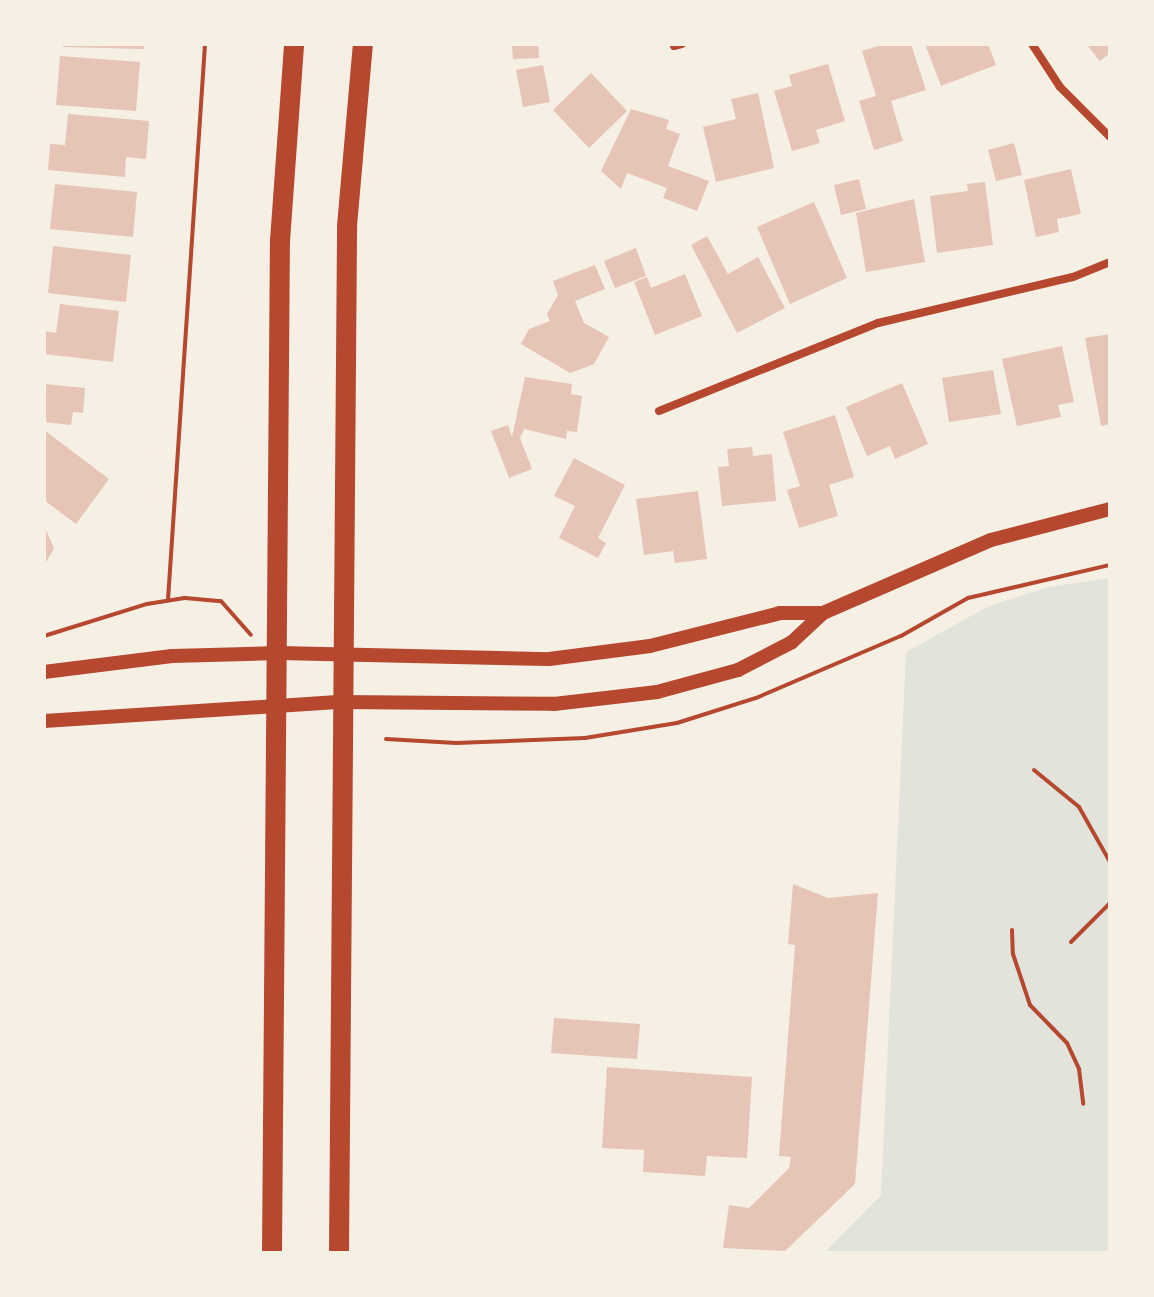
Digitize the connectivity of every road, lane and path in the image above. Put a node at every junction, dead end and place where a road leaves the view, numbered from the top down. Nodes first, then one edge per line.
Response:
1 (205, 44) edge
2 (294, 44) edge
3 (363, 44) edge
4 (1032, 44) edge
5 (1110, 137) edge
6 (1110, 262) edge
7 (659, 411) dead end
8 (1110, 509) edge
9 (168, 600) junction
10 (823, 613) junction
11 (44, 636) edge
12 (252, 637) dead end
13 (279, 653) junction
14 (342, 655) junction
15 (44, 672) edge
16 (341, 702) junction
17 (279, 705) junction
18 (44, 721) edge
19 (1034, 770) dead end
20 (1110, 862) edge
21 (1110, 903) edge
22 (1012, 930) dead end
23 (1071, 942) dead end
24 (1083, 1104) dead end
25 (272, 1253) edge
26 (339, 1253) edge

1 - 9 path
2 - 13 main road
3 - 14 main road
4 - 5 street
6 - 7 street
8 - 10 street
9 - 11 path
9 - 12 path
10 - 14 street
10 - 16 street
13 - 14 street
13 - 15 street
13 - 17 main road
14 - 16 main road
16 - 17 street
16 - 26 main road
17 - 18 street
17 - 25 main road
19 - 20 path
21 - 23 path
22 - 24 path

